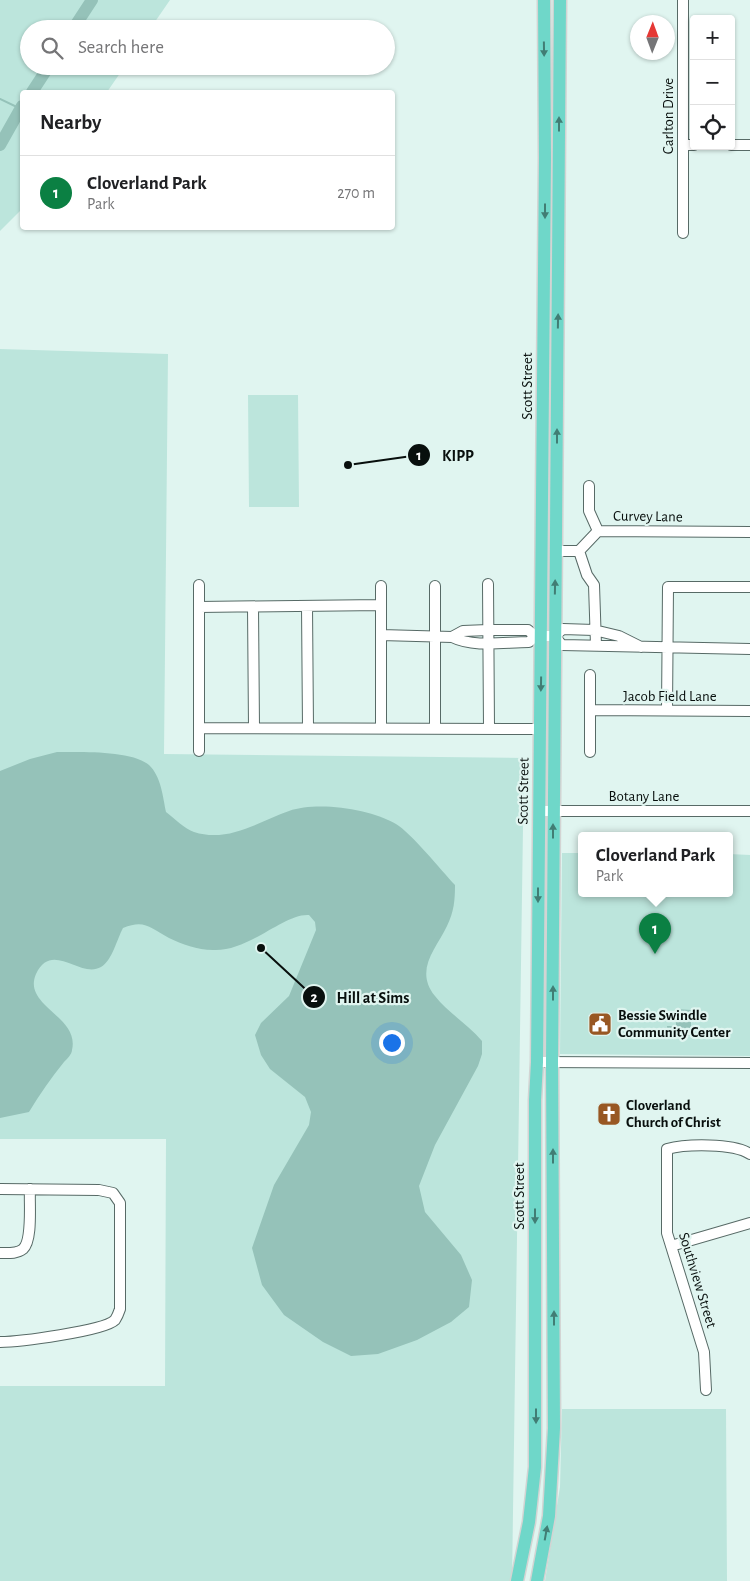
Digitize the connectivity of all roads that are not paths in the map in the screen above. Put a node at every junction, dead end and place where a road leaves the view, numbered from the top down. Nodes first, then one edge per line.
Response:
1 (544, 0) edge
2 (560, 0) edge
3 (683, 0) edge
4 (683, 146) junction
5 (690, 146) edge
6 (735, 146) edge
7 (750, 146) edge
8 (559, 157) junction
9 (545, 158) junction
10 (683, 233) dead end
11 (544, 370) junction
12 (557, 370) junction
13 (543, 484) junction
14 (556, 484) junction
15 (590, 486) dead end
16 (598, 531) junction
17 (750, 532) edge
18 (556, 551) junction
19 (579, 551) junction
20 (488, 584) dead end
21 (199, 585) dead end
22 (381, 586) dead end
23 (435, 586) dead end
24 (750, 587) edge
25 (381, 605) junction
26 (253, 606) junction
27 (307, 606) junction
28 (199, 607) junction
29 (488, 630) junction
30 (508, 630) junction
31 (594, 630) junction
32 (381, 636) junction
33 (543, 636) junction
34 (435, 637) junction
35 (452, 637) junction
36 (488, 642) junction
37 (508, 642) junction
38 (596, 645) junction
39 (641, 647) junction
40 (667, 649) junction
41 (750, 649) edge
42 (590, 675) dead end
43 (590, 710) junction
44 (667, 710) junction
45 (750, 711) edge
46 (199, 728) junction
47 (254, 728) junction
48 (308, 728) junction
49 (381, 728) junction
50 (434, 728) junction
51 (489, 728) junction
52 (540, 729) junction
53 (199, 750) dead end
54 (590, 752) dead end
55 (539, 811) junction
56 (553, 811) junction
57 (750, 811) edge
58 (553, 935) junction
59 (538, 936) junction
60 (538, 1062) junction
61 (552, 1062) junction
62 (750, 1063) edge
63 (750, 1154) edge
64 (0, 1189) edge
65 (30, 1189) junction
66 (750, 1222) edge
67 (670, 1246) junction
68 (0, 1253) edge
69 (0, 1342) edge
70 (536, 1380) junction
71 (554, 1380) junction
72 (706, 1390) dead end
73 (517, 1581) edge
74 (537, 1581) edge

1 -> 9 main road, Scott Street
8 -> 2 main road, Scott Street
3 - 4 street, Carlton Drive
4 - 5 street
4 - 10 street, Carlton Drive
6 - 7 street
8 - 9 main road
12 -> 8 main road, Scott Street
9 -> 11 main road, Scott Street
11 - 12 main road
11 - 13 main road, Scott Street
14 -> 12 main road, Scott Street
13 - 14 main road
13 - 33 main road, Scott Street
14 - 18 main road, Scott Street
15 - 16 street
16 - 17 street, Curvey Lane
16 - 19 street, Curvey Lane
18 - 19 street
33 -> 18 main road, Scott Street
19 - 31 street
20 - 29 street
21 - 28 street
22 - 25 street
23 - 34 street
24 - 40 street
25 - 27 street
25 - 32 street
26 - 27 street
26 - 28 street
26 - 47 street
27 - 48 street
28 - 46 street
29 - 30 street
29 - 35 street
29 - 36 street
30 - 33 street
30 - 37 street
31 - 33 street
31 - 38 street
31 - 39 street
32 - 34 street
32 - 49 street
33 - 37 street
33 - 38 street
33 -> 52 main road, Scott Street
33 - 56 main road, Scott Street
34 - 35 street
34 - 50 street
35 - 36 street
36 - 37 street
36 - 51 street
38 - 39 street
39 - 40 street
40 - 41 street
40 - 44 street
42 - 43 street
43 - 44 street, Jacob Field Lane
43 - 54 street
44 - 45 street, Jacob Field Lane
46 - 47 street
46 - 53 street
47 - 48 street
48 - 49 street
49 - 50 street
50 - 51 street
51 - 52 street
52 - 55 main road, Scott Street
55 - 56 street, Botany Lane
55 -> 59 main road, Scott Street
56 - 57 street, Botany Lane
58 -> 56 main road, Scott Street
58 - 59 main road
61 -> 58 main road, Scott Street
59 - 60 main road, Scott Street
60 - 61 street
60 -> 70 main road, Scott Street
61 - 62 street
71 -> 61 main road, Scott Street
63 - 67 street, Southview Street
64 - 65 street
65 - 68 street
65 - 69 street
66 - 67 street
67 - 72 street, Southview Street
70 - 71 main road
70 -> 73 main road, Scott Street
74 -> 71 main road, Scott Street

